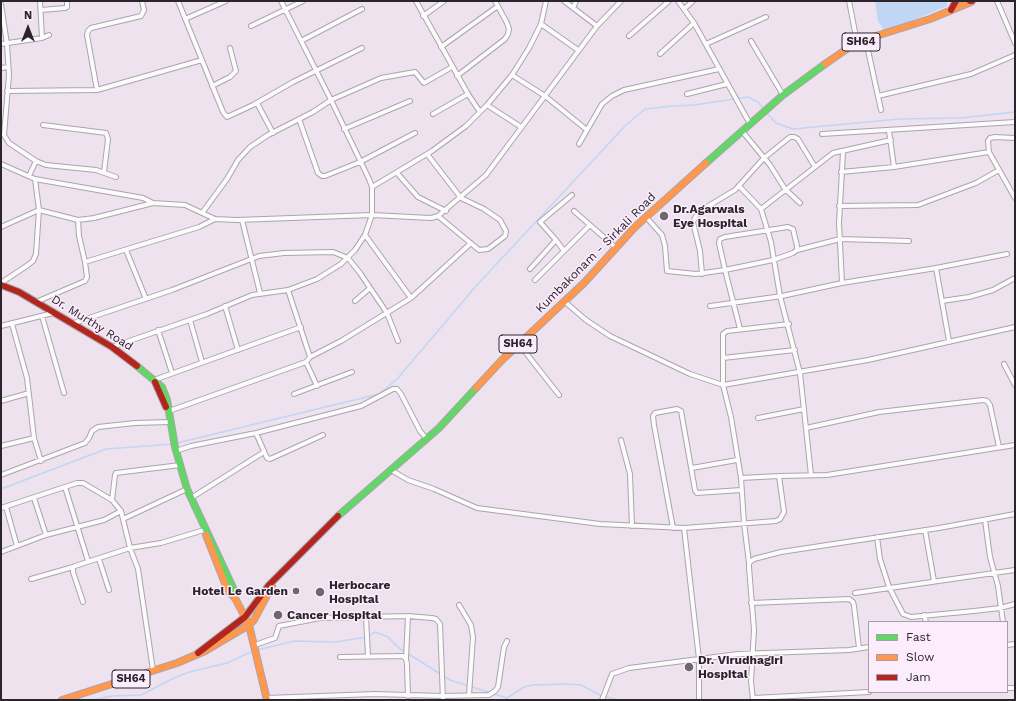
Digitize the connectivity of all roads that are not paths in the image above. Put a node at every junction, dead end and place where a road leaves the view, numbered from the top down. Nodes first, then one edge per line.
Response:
1 (40, 1) edge
2 (67, 1) edge
3 (142, 1) edge
4 (178, 1) edge
5 (226, 1) edge
6 (280, 1) edge
7 (302, 1) edge
8 (416, 1) edge
9 (444, 1) edge
10 (495, 1) edge
11 (546, 1) edge
12 (564, 1) edge
13 (576, 1) edge
14 (622, 1) edge
15 (669, 1) edge
16 (678, 1) edge
17 (693, 1) edge
18 (849, 1) edge
19 (956, 1) edge
20 (971, 1) edge
21 (997, 1) edge
22 (1, 4) edge
23 (498, 6) junction
24 (573, 8) junction
25 (285, 9) junction
26 (362, 9) dead end
27 (684, 9) junction
28 (41, 10) junction
29 (951, 10) junction
30 (423, 16) junction
31 (766, 17) dead end
32 (185, 19) junction
33 (694, 23) junction
34 (541, 24) junction
35 (251, 26) dead end
36 (597, 26) junction
37 (49, 35) dead end
38 (630, 36) dead end
39 (42, 38) junction
40 (751, 41) dead end
41 (866, 41) junction
42 (301, 42) junction
43 (857, 42) junction
44 (1, 44) edge
45 (7, 44) junction
46 (706, 44) junction
47 (1015, 44) edge
48 (441, 47) junction
49 (230, 48) dead end
50 (362, 48) dead end
51 (578, 50) junction
52 (660, 54) dead end
53 (1015, 55) edge
54 (202, 60) junction
55 (452, 66) junction
56 (8, 67) junction
57 (1, 68) edge
58 (719, 69) junction
59 (315, 70) junction
60 (512, 75) junction
61 (457, 76) junction
62 (727, 84) junction
63 (212, 86) junction
64 (97, 90) junction
65 (7, 91) junction
66 (468, 94) junction
67 (687, 94) dead end
68 (545, 96) junction
69 (783, 96) junction
70 (878, 96) junction
71 (331, 100) junction
72 (410, 101) dead end
73 (257, 103) junction
74 (487, 105) junction
75 (881, 110) dead end
76 (480, 112) junction
77 (433, 114) dead end
78 (299, 119) junction
79 (1015, 122) edge
80 (750, 124) junction
81 (43, 125) dead end
82 (521, 127) junction
83 (344, 129) junction
84 (587, 130) junction
85 (889, 130) junction
86 (742, 131) junction
87 (273, 132) junction
88 (415, 133) dead end
89 (822, 134) dead end
90 (1015, 138) edge
91 (3, 139) edge
92 (891, 140) junction
93 (579, 144) dead end
94 (843, 152) junction
95 (989, 152) junction
96 (427, 154) junction
97 (764, 158) junction
98 (36, 161) junction
99 (360, 162) junction
100 (1, 164) edge
101 (816, 167) junction
102 (894, 167) junction
103 (999, 170) junction
104 (104, 172) junction
105 (842, 172) junction
106 (397, 173) junction
107 (29, 176) junction
108 (116, 176) dead end
109 (35, 179) junction
110 (739, 186) junction
111 (372, 187) junction
112 (786, 189) junction
113 (572, 195) dead end
114 (461, 198) junction
115 (1015, 198) edge
116 (153, 203) junction
117 (800, 203) dead end
118 (839, 206) junction
119 (761, 209) junction
120 (39, 210) junction
121 (446, 211) junction
122 (574, 211) dead end
123 (202, 213) junction
124 (372, 215) junction
125 (438, 216) junction
126 (646, 217) junction
127 (215, 219) junction
128 (78, 220) junction
129 (242, 220) junction
130 (590, 224) junction
131 (1, 227) edge
132 (767, 230) junction
133 (365, 235) junction
134 (840, 239) junction
135 (556, 240) junction
136 (909, 241) dead end
137 (471, 243) junction
138 (615, 247) junction
139 (126, 250) junction
140 (797, 250) junction
141 (564, 251) junction
142 (1007, 254) dead end
143 (348, 258) junction
144 (250, 260) junction
145 (773, 260) junction
146 (85, 262) junction
147 (936, 268) junction
148 (530, 269) dead end
149 (725, 270) junction
150 (702, 274) junction
151 (1, 276) edge
152 (1015, 278) edge
153 (536, 280) dead end
154 (2, 283) edge
155 (842, 283) junction
156 (1, 289) edge
157 (12, 289) junction
158 (370, 289) junction
159 (288, 290) junction
160 (260, 294) junction
161 (780, 296) junction
162 (411, 298) junction
163 (146, 299) junction
164 (355, 301) dead end
165 (564, 301) junction
166 (942, 301) junction
167 (36, 302) junction
168 (733, 302) junction
169 (225, 306) junction
170 (710, 306) dead end
171 (53, 313) junction
172 (387, 313) junction
173 (42, 316) junction
174 (190, 320) junction
175 (12, 324) junction
176 (71, 324) junction
177 (789, 324) junction
178 (1, 326) edge
179 (300, 327) junction
180 (1015, 327) edge
181 (740, 329) junction
182 (158, 330) junction
183 (949, 341) junction
184 (398, 342) dead end
185 (518, 343) junction
186 (112, 347) junction
187 (238, 350) junction
188 (795, 350) junction
189 (310, 357) junction
190 (723, 358) junction
191 (202, 362) junction
192 (306, 362) junction
193 (1004, 364) dead end
194 (352, 372) dead end
195 (172, 373) junction
196 (800, 373) junction
197 (154, 381) junction
198 (723, 385) junction
199 (1015, 385) edge
200 (317, 386) junction
201 (29, 393) junction
202 (64, 393) dead end
203 (294, 394) dead end
204 (559, 395) dead end
205 (1, 401) edge
206 (804, 410) junction
207 (168, 411) junction
208 (758, 418) dead end
209 (170, 422) junction
210 (806, 428) junction
211 (256, 432) junction
212 (323, 435) dead end
213 (34, 438) junction
214 (427, 439) junction
215 (621, 440) dead end
216 (1015, 445) edge
217 (1, 446) edge
218 (999, 447) junction
219 (176, 449) junction
220 (264, 452) junction
221 (737, 460) junction
222 (41, 461) junction
223 (180, 465) junction
224 (692, 468) junction
225 (391, 470) junction
226 (1, 475) edge
227 (812, 475) junction
228 (779, 476) junction
229 (740, 478) junction
230 (65, 487) junction
231 (187, 489) junction
232 (741, 490) junction
233 (34, 498) junction
234 (191, 498) junction
235 (112, 500) junction
236 (3, 507) edge
237 (121, 511) junction
238 (198, 511) junction
239 (1015, 514) edge
240 (124, 520) junction
241 (985, 520) junction
242 (744, 523) junction
243 (632, 526) junction
244 (78, 527) junction
245 (673, 528) junction
246 (684, 528) junction
247 (204, 530) junction
248 (925, 530) junction
249 (46, 535) junction
250 (877, 537) junction
251 (17, 546) junction
252 (130, 548) junction
253 (1, 552) edge
254 (99, 559) junction
255 (88, 561) junction
256 (749, 563) junction
257 (73, 567) junction
258 (1015, 570) edge
259 (993, 573) junction
260 (276, 578) junction
261 (31, 579) dead end
262 (934, 581) junction
263 (889, 587) junction
264 (109, 590) dead end
265 (855, 593) dead end
266 (235, 598) junction
267 (83, 602) dead end
268 (752, 603) junction
269 (1015, 604) edge
270 (459, 605) dead end
271 (1000, 608) junction
272 (924, 615) junction
273 (408, 616) junction
274 (245, 617) junction
275 (366, 617) junction
276 (926, 621) edge
277 (1002, 621) edge
278 (249, 625) junction
279 (507, 641) dead end
280 (255, 646) junction
281 (868, 647) edge
282 (859, 648) junction
283 (198, 653) junction
284 (753, 653) junction
285 (368, 656) junction
286 (340, 657) dead end
287 (406, 658) junction
288 (699, 659) junction
289 (153, 670) junction
290 (868, 692) edge
291 (469, 695) junction
292 (408, 696) junction
293 (443, 698) edge
294 (267, 699) edge
295 (753, 699) edge
296 (62, 700) edge
297 (602, 700) edge
298 (699, 700) edge

1 - 28 street
2 - 28 street
3 - 64 street
4 - 32 street
5 - 32 street
6 - 25 street
7 - 25 street
8 - 30 street
9 - 30 street
10 - 23 street
11 - 34 street
12 - 24 street
13 - 24 street
14 - 36 street
15 - 38 street
16 - 27 street
17 - 27 street
18 - 43 street
19 - 29 main road
20 - 29 main road, Kumbakonam - Sirkali Road / SH64
21 - 47 street
22 - 45 street
23 - 48 street
23 - 61 street
24 - 36 street
25 - 35 street
25 - 42 street
26 - 42 street
27 - 33 street
28 - 39 street
29 - 41 main road, Kumbakonam - Sirkali Road / SH64
30 - 48 street
31 - 46 street
32 - 54 street
33 - 46 street
33 - 52 street
34 - 51 street
34 - 60 street
36 - 51 street
37 - 39 street
39 - 45 street
40 - 69 street
41 - 43 main road, Kumbakonam - Sirkali Road / SH64
41 - 70 street
42 - 59 street
43 - 69 main road, Kumbakonam - Sirkali Road / SH64
44 - 45 street
45 - 56 street
46 - 58 street
48 - 55 street
49 - 63 street
50 - 59 street
51 - 68 street
53 - 70 street
54 - 63 street
54 - 64 street
55 - 61 street
55 - 71 street
56 - 57 street
56 - 65 street
58 - 62 street
58 - 84 street
59 - 71 street
59 - 73 street
60 - 68 street
60 - 74 street
61 - 66 street
62 - 67 street
62 - 80 street
63 - 73 street
64 - 65 street
65 - 91 street
66 - 76 street
66 - 77 street
68 - 82 street
68 - 84 street
69 - 80 main road, Kumbakonam - Sirkali Road / SH64
70 - 75 street
71 - 78 street
71 - 83 street
72 - 83 street
73 - 87 street
74 - 76 street
74 - 82 street
76 - 96 street
78 - 87 street
78 - 99 street
79 - 85 street
80 - 86 main road, Kumbakonam - Sirkali Road / SH64
81 - 104 street
82 - 114 street
83 - 99 street
84 - 93 street
85 - 89 street
85 - 92 street
86 - 97 street
86 - 126 main road, Kumbakonam - Sirkali Road / SH64
87 - 123 street
88 - 99 street
90 - 95 street
91 - 98 street
92 - 94 street
92 - 102 street
94 - 101 street
94 - 105 street
95 - 102 street
95 - 103 street
96 - 106 street
96 - 114 street
97 - 101 street
97 - 110 street
97 - 112 street
98 - 104 street
98 - 107 street
99 - 111 street
100 - 107 street
101 - 112 street
102 - 105 street
103 - 115 street
103 - 118 street
104 - 108 street
105 - 118 street
106 - 111 street
106 - 121 street
107 - 109 street
109 - 116 street
109 - 120 street
110 - 119 street
110 - 150 street
111 - 124 street
112 - 117 street
112 - 119 street
113 - 135 street
114 - 121 street
114 - 137 street
116 - 123 street
116 - 128 street
118 - 134 street
119 - 132 street
120 - 128 street
120 - 131 street
120 - 154 street
121 - 125 street
122 - 130 street
123 - 127 street
124 - 125 street
124 - 129 street
124 - 133 street
125 - 137 street
126 - 138 main road, Kumbakonam - Sirkali Road / SH64
126 - 150 street
127 - 129 street
127 - 139 street
128 - 146 street
129 - 144 street
130 - 138 street
130 - 141 street
132 - 140 street
132 - 145 street
132 - 149 street
133 - 143 street
133 - 162 street
134 - 136 street
134 - 140 street
134 - 155 street
135 - 141 street
135 - 148 street
137 - 162 street
138 - 165 main road, Kumbakonam - Sirkali Road / SH64
139 - 146 street
139 - 163 street
140 - 145 street
141 - 153 street
142 - 147 street
143 - 144 street
143 - 158 street
143 - 159 street
144 - 160 street
144 - 163 street
145 - 149 street
145 - 161 street
146 - 167 street
147 - 155 street
147 - 166 street
149 - 150 street
149 - 168 street
151 - 154 street
152 - 166 street
154 - 157 main road, Dr. Murthy Road
155 - 161 street
156 - 157 main road, Dr. Murthy Road
157 - 167 main road, Dr. Murthy Road
158 - 164 street
158 - 172 street
159 - 160 street
159 - 179 street
160 - 169 street
161 - 168 street
161 - 177 street
162 - 172 street
163 - 176 street
165 - 185 main road, Kumbakonam - Sirkali Road / SH64
165 - 198 street
166 - 183 street
167 - 171 main road, Dr. Murthy Road
168 - 170 street
168 - 181 street
169 - 174 street
169 - 187 street
171 - 173 street
171 - 176 main road, Dr. Murthy Road
172 - 184 street
172 - 189 street
173 - 175 street
173 - 202 street
174 - 182 street
174 - 191 street
175 - 178 street
175 - 201 street
176 - 186 main road, Dr. Murthy Road
177 - 181 street
177 - 188 street
179 - 187 street
179 - 189 street
180 - 183 street
181 - 190 street
182 - 186 street
182 - 195 street
183 - 196 street
185 - 204 street
185 - 214 main road, Kumbakonam - Sirkali Road / SH64
186 - 197 main road, Dr. Murthy Road
187 - 191 street
188 - 190 street
188 - 196 street
189 - 192 street
190 - 198 street
191 - 195 street
192 - 200 street
192 - 207 street
193 - 199 street
194 - 200 street
195 - 197 street
196 - 198 street
196 - 206 street
197 - 207 main road, Dr. Murthy Road
198 - 221 street
200 - 203 street
201 - 205 street
201 - 213 street
206 - 208 street
206 - 210 street
207 - 209 main road, Dr. Murthy Road
209 - 219 main road, Dr. Murthy Road
209 - 222 street
210 - 218 street
210 - 227 street
211 - 214 street
211 - 219 street
211 - 220 street
212 - 220 street
213 - 217 street
213 - 222 street
214 - 225 main road, Kumbakonam - Sirkali Road / SH64
215 - 243 street
216 - 218 street
218 - 227 street
219 - 223 main road, Dr. Murthy Road
220 - 234 street
221 - 224 street
221 - 229 street
222 - 226 street
223 - 231 main road, Dr. Murthy Road
223 - 235 street
224 - 232 street
224 - 245 street
225 - 243 street
225 - 260 main road, Kumbakonam - Sirkali Road / SH64
227 - 228 street
228 - 229 street
228 - 242 street
229 - 232 street
230 - 233 street
230 - 235 street
230 - 244 street
231 - 234 main road, Dr. Murthy Road
231 - 240 street
232 - 242 street
233 - 236 street
233 - 249 street
234 - 238 main road, Dr. Murthy Road
235 - 237 street
236 - 251 street
237 - 240 street
237 - 244 street
238 - 247 main road, Dr. Murthy Road
238 - 266 main road, Dr. Murthy Road
239 - 241 street
240 - 252 street
241 - 248 street
241 - 259 street
242 - 246 street
242 - 256 street
243 - 245 street
244 - 249 street
244 - 255 street
245 - 246 street
246 - 288 street
247 - 252 street
247 - 266 main road, Dr. Murthy Road
248 - 250 street
248 - 262 street
249 - 251 street
250 - 256 street
250 - 263 street
251 - 253 street
252 - 254 street
252 - 289 street
254 - 255 street
254 - 264 street
255 - 257 street
256 - 268 street
257 - 261 street
257 - 267 street
258 - 259 street
259 - 262 street
259 - 271 street
260 - 274 main road, Kumbakonam - Sirkali Road / SH64
260 - 278 main road, Kumbakonam - Sirkali Road / SH64
262 - 263 street
263 - 265 street
263 - 272 street
266 - 274 main road, Dr. Murthy Road
268 - 282 street
268 - 284 street
269 - 271 street
270 - 291 street
271 - 272 street
271 - 277 street
272 - 276 street
273 - 275 street
273 - 287 street
273 - 293 street
274 - 278 main road, Dr. Murthy Road
274 - 283 main road, Kumbakonam - Sirkali Road / SH64
275 - 280 street
275 - 285 street
278 - 280 main road, Dr. Murthy Road
278 - 283 main road, Kumbakonam - Sirkali Road / SH64
279 - 291 street
280 - 294 main road, Dr. Murthy Road
281 - 282 street
282 - 284 street
283 - 289 main road, Kumbakonam - Sirkali Road / SH64
284 - 288 street
284 - 295 street
285 - 286 street
285 - 287 street
287 - 292 street
288 - 297 street
288 - 298 street
289 - 296 main road, Kumbakonam - Sirkali Road / SH64
290 - 295 street
291 - 293 street
292 - 293 street
292 - 294 street

